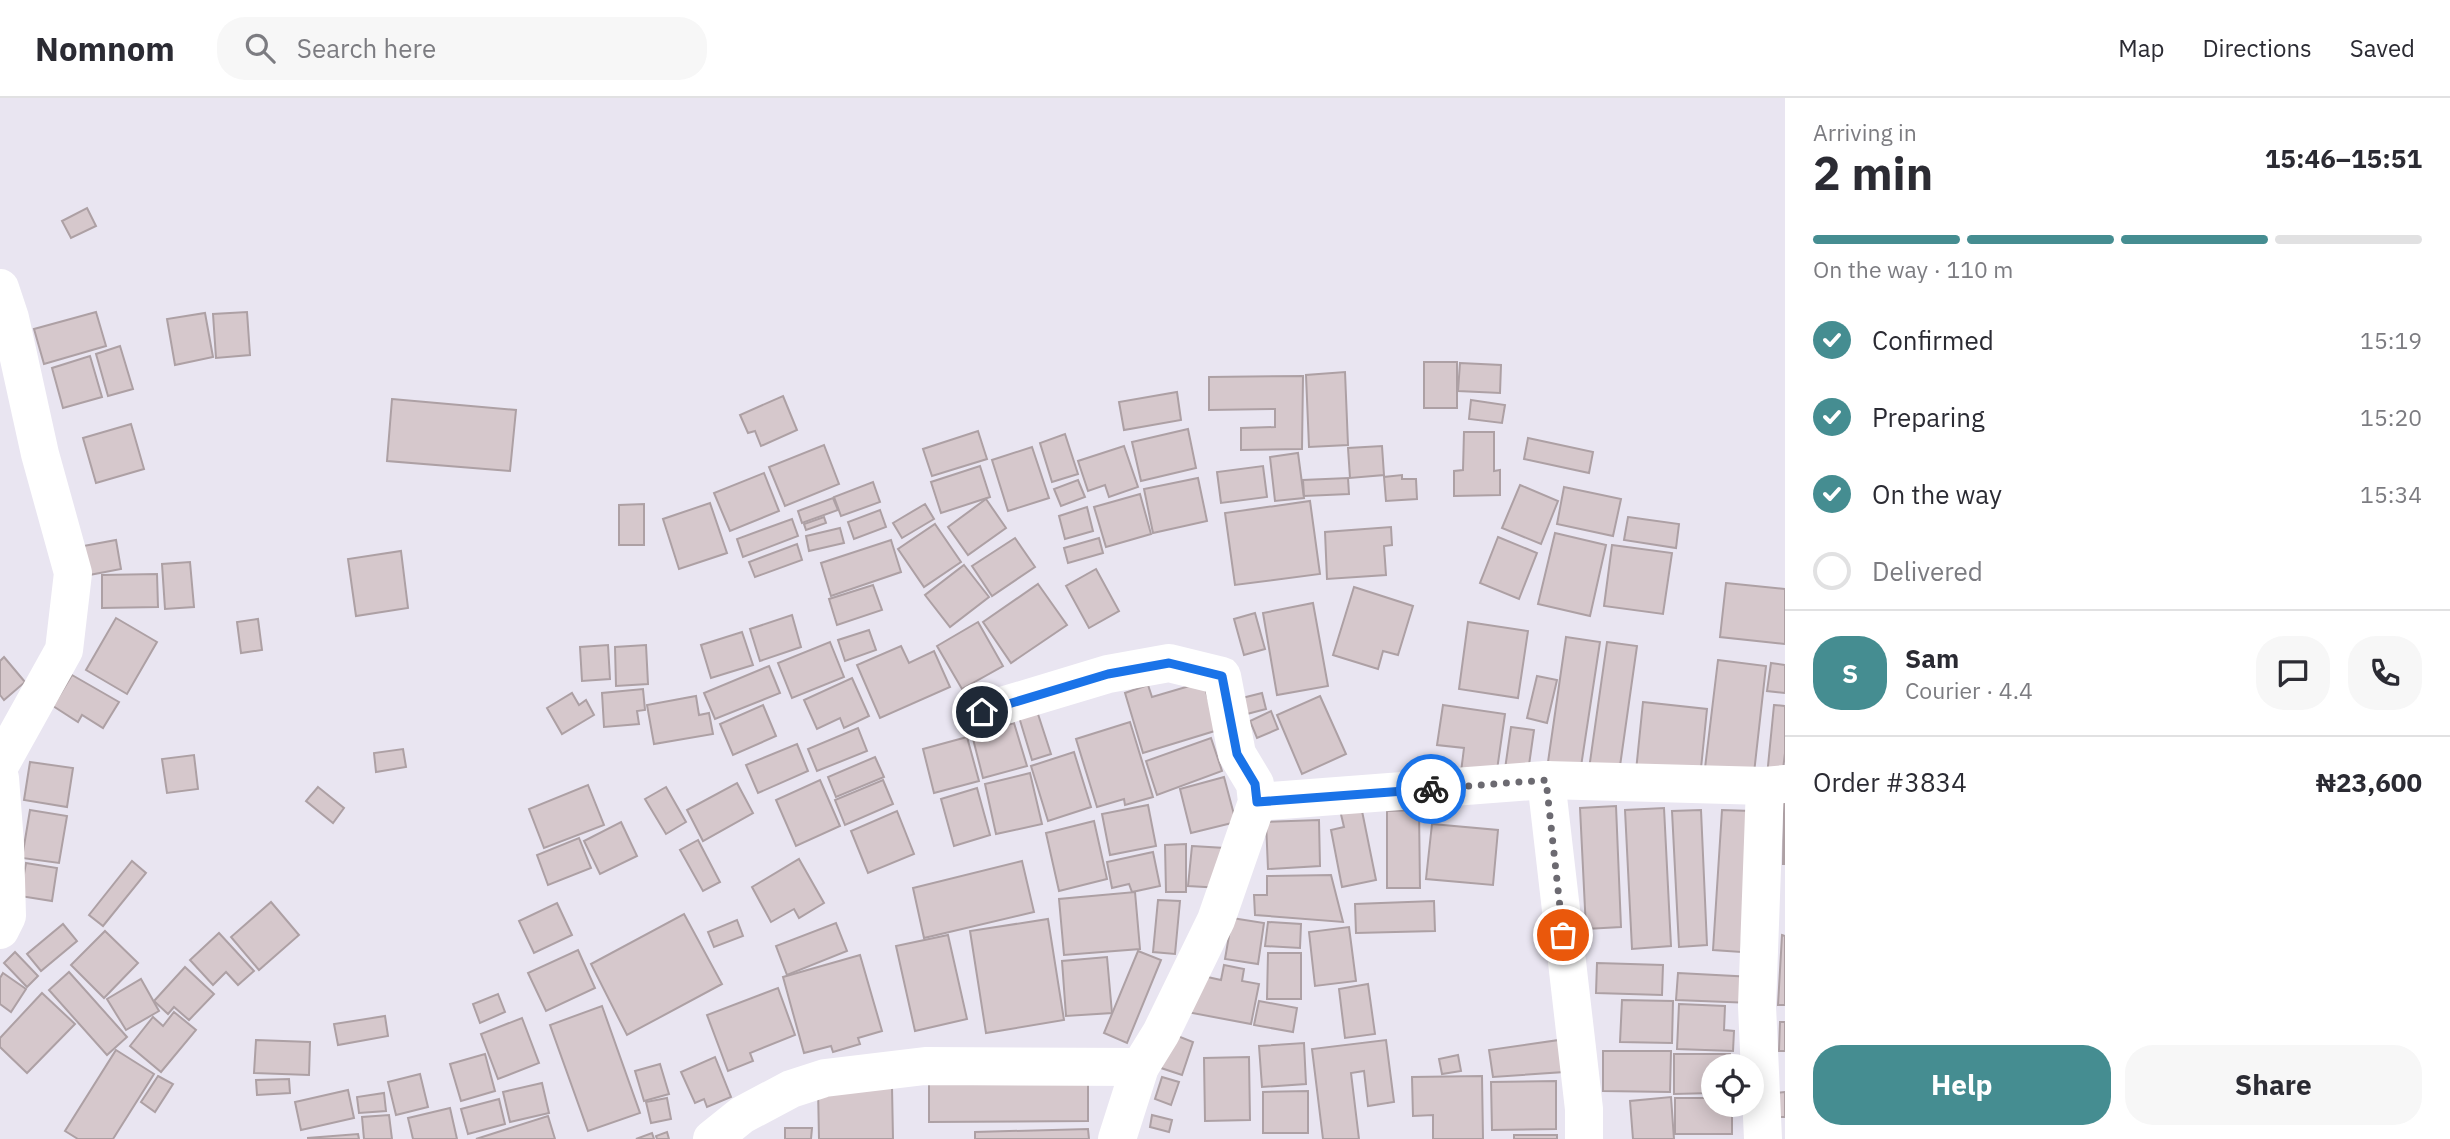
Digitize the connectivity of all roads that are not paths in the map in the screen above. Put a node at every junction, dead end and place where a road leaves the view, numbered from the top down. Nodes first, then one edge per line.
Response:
1 (0, 288) edge
2 (982, 712) dead end
3 (0, 765) edge
4 (0, 778) edge
5 (1546, 780) junction
6 (1775, 785) edge
7 (1257, 802) junction
8 (0, 930) edge
9 (1140, 1066) junction
10 (712, 1139) edge
11 (1117, 1139) edge
12 (1584, 1139) edge
13 (1763, 1139) edge

1 - 3 street
2 - 7 street
4 - 8 street
5 - 6 street
5 - 7 street
5 - 12 street
6 - 13 street
7 - 9 street
9 - 10 street
9 - 11 street

